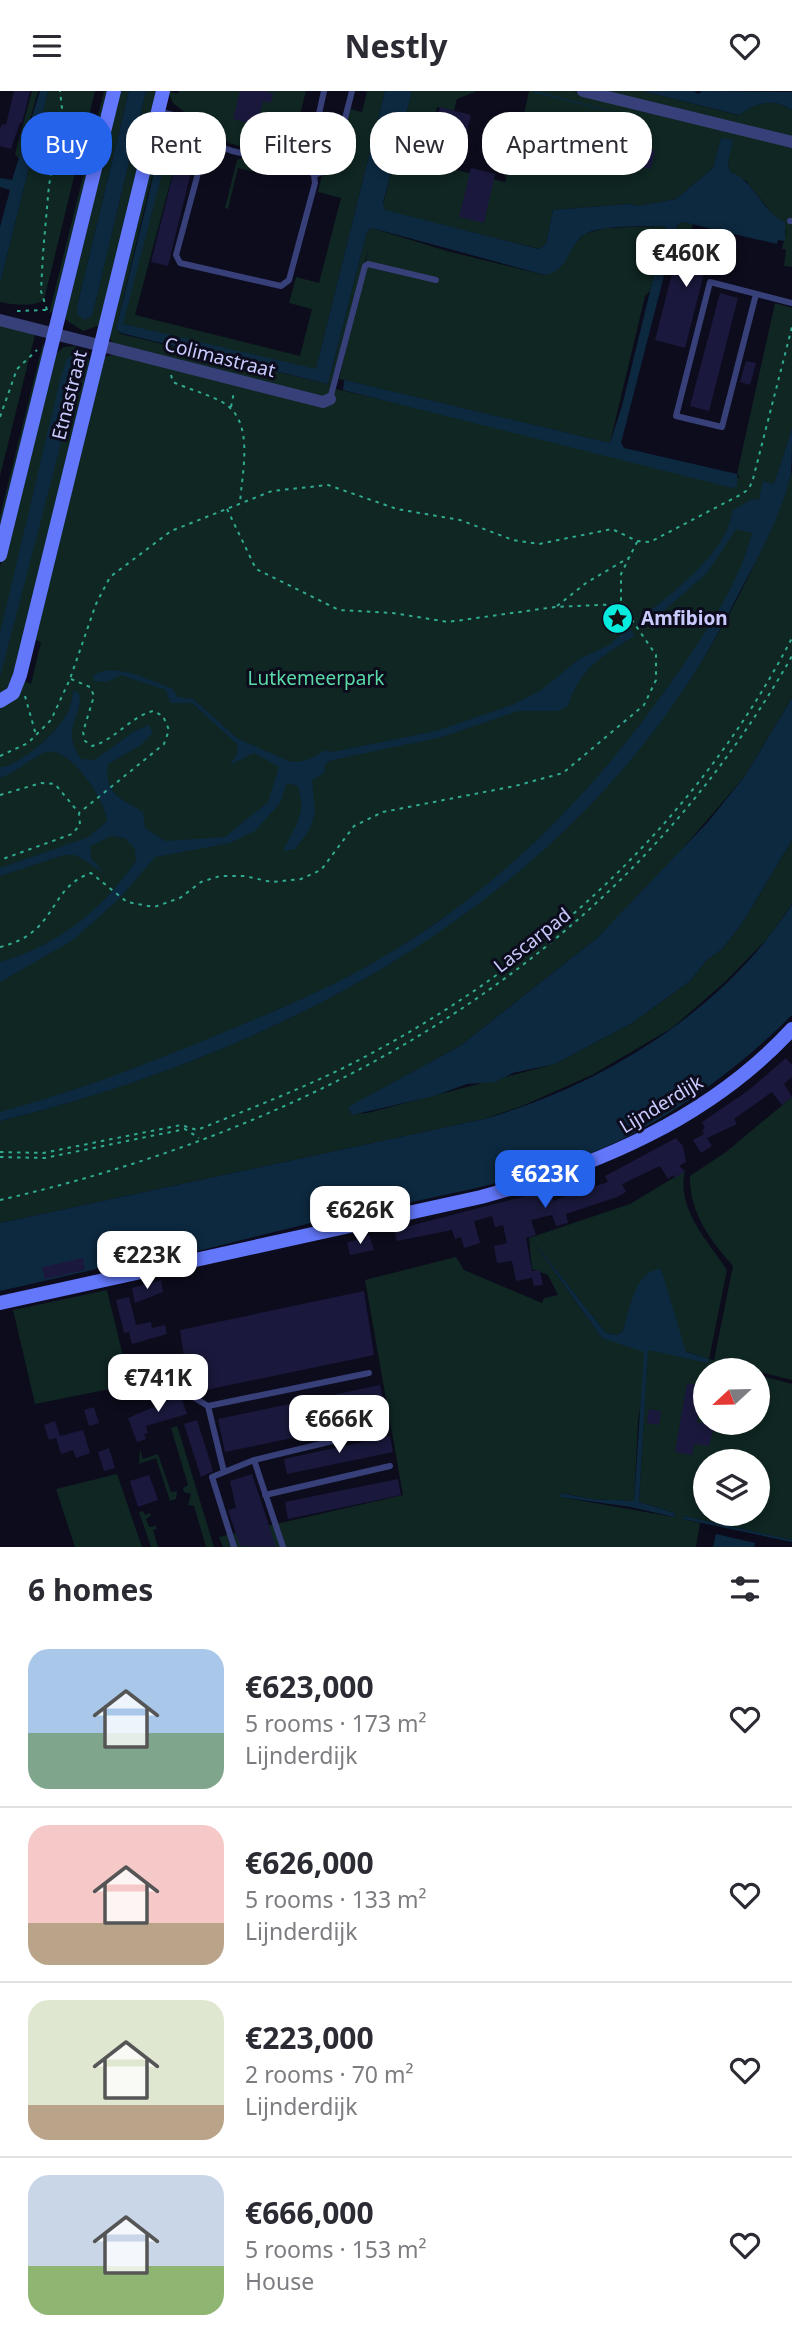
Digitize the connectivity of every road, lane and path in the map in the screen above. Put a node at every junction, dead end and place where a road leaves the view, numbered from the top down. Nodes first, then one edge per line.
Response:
1 (60, 91) edge
2 (114, 91) edge
3 (163, 91) edge
4 (324, 91) edge
5 (352, 91) edge
6 (583, 91) edge
7 (158, 111) junction
8 (162, 112) edge
9 (319, 112) edge
10 (347, 112) edge
11 (792, 142) edge
12 (197, 175) edge
13 (314, 175) edge
14 (436, 280) dead end
15 (756, 293) junction
16 (792, 303) edge
17 (16, 311) dead end
18 (0, 320) edge
19 (792, 327) edge
20 (55, 334) junction
21 (100, 347) junction
22 (37, 349) dead end
23 (167, 364) junction
24 (236, 381) junction
25 (330, 399) joint
26 (231, 408) junction
27 (0, 417) edge
28 (240, 504) junction
29 (227, 509) junction
30 (637, 541) junction
31 (0, 555) edge
32 (631, 556) junction
33 (621, 604) junction
34 (555, 607) junction
35 (623, 609) junction
36 (618, 617) dead end
37 (792, 638) edge
38 (792, 656) edge
39 (20, 675) junction
40 (70, 679) junction
41 (0, 701) edge
42 (36, 735) junction
43 (0, 756) edge
44 (0, 795) edge
45 (79, 813) junction
46 (0, 860) edge
47 (0, 947) edge
48 (792, 1029) edge
49 (197, 1130) junction
50 (190, 1132) junction
51 (200, 1138) junction
52 (0, 1152) edge
53 (0, 1157) edge
54 (0, 1200) edge
55 (0, 1303) edge
56 (369, 1373) dead end
57 (179, 1374) dead end
58 (208, 1406) junction
59 (382, 1429) dead end
60 (254, 1460) junction
61 (390, 1466) dead end
62 (224, 1472) junction
63 (265, 1495) junction
64 (234, 1547) edge
65 (283, 1547) edge

1 - 17 path
2 - 20 street, Etnastraat
3 - 7 street, Etnastraat
4 - 9 lane
5 - 10 lane
6 - 11 street
7 - 8 lane
7 - 21 street, Etnastraat
12 - 13 lane
14 - 25 lane
15 - 15 lane
15 - 16 lane
18 - 20 street, Colimastraat
19 - 30 path
20 - 21 street, Colimastraat
20 - 31 street, Etnastraat
21 - 23 street, Colimastraat
21 - 39 street, Etnastraat
22 - 27 path
23 - 24 street, Colimastraat
23 - 26 path
24 - 25 street, Colimastraat
24 - 26 path
26 - 28 path
28 - 29 path
28 - 30 path
29 - 34 path
29 - 40 path
30 - 32 path
32 - 33 path
32 - 34 path
33 - 34 path
33 - 35 path
35 - 36 path
35 - 47 path
37 - 49 path
38 - 51 path, Lascarpad
39 - 41 street, Etnastraat
39 - 42 path
40 - 42 path
40 - 45 path
42 - 43 path
44 - 45 path
45 - 46 path
48 - 55 street, Lijnderdijk
49 - 50 path
49 - 52 path
50 - 51 path
50 - 53 path
51 - 54 path, Lascarpad
56 - 58 lane
57 - 58 lane
58 - 62 lane
59 - 60 lane
60 - 62 lane
60 - 63 lane
61 - 63 lane
62 - 64 lane
63 - 65 lane

